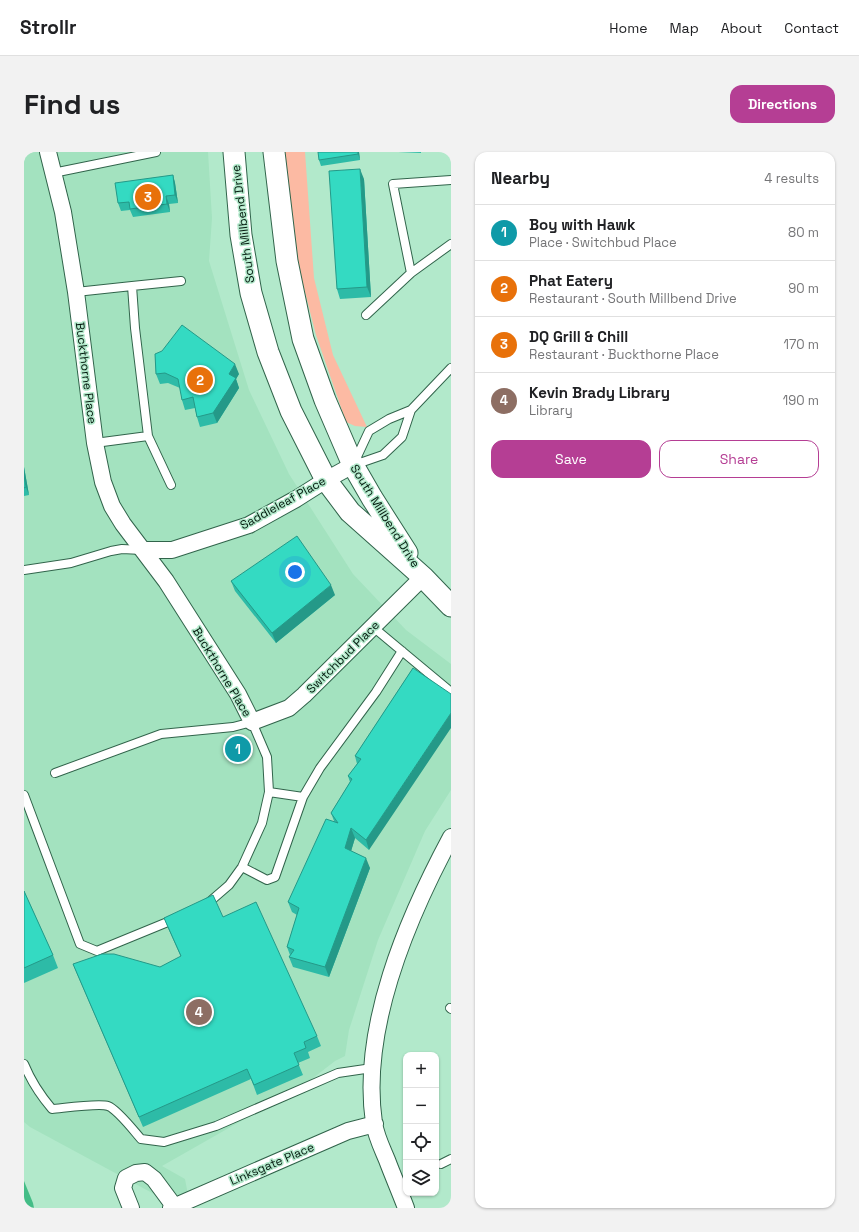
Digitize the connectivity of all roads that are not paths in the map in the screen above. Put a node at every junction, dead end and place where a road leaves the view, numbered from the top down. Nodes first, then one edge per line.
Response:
1 (48, 152) edge
2 (156, 152) edge
3 (234, 152) edge
4 (274, 152) edge
5 (53, 173) junction
6 (451, 180) edge
7 (451, 244) edge
8 (411, 273) junction
9 (181, 281) dead end
10 (132, 286) junction
11 (76, 292) junction
12 (366, 315) dead end
13 (451, 368) edge
14 (411, 410) junction
15 (148, 436) junction
16 (95, 443) junction
17 (353, 466) junction
18 (326, 480) junction
19 (171, 485) dead end
20 (143, 550) junction
21 (24, 570) edge
22 (423, 577) junction
23 (451, 606) edge
24 (373, 627) junction
25 (402, 651) junction
26 (451, 692) edge
27 (252, 722) junction
28 (55, 773) dead end
29 (269, 792) junction
30 (24, 795) edge
31 (303, 797) junction
32 (451, 837) edge
33 (242, 867) junction
34 (200, 908) edge
35 (186, 914) edge
36 (24, 1064) edge
37 (372, 1068) junction
38 (375, 1124) junction
39 (451, 1159) edge
40 (441, 1164) dead end
41 (173, 1207) edge
42 (131, 1208) edge
43 (406, 1208) edge

1 - 5 street, Buckthorne Place
2 - 5 lane
3 - 18 street, South Millbend Drive
4 - 17 street, South Millbend Drive
5 - 11 street, Buckthorne Place
6 - 8 lane
7 - 8 lane
8 - 12 lane
9 - 10 lane
10 - 11 lane
10 - 15 lane
11 - 16 street, Buckthorne Place
13 - 14 lane
14 - 17 lane
14 - 17 lane
15 - 16 lane
15 - 19 lane
16 - 20 street, Buckthorne Place
17 - 18 street, Saddleleaf Place
17 - 22 street, South Millbend Drive
18 - 20 street, Saddleleaf Place
18 - 22 street, South Millbend Drive
20 - 21 lane, Saddleleaf Place
20 - 27 street, Buckthorne Place
22 - 23 street, South Millbend Drive
22 - 24 street, Switchbud Place
24 - 25 lane
24 - 27 street, Switchbud Place
25 - 26 lane
25 - 31 lane
27 - 28 lane
27 - 29 lane, Buckthorne Place
29 - 31 lane
29 - 33 lane, Buckthorne Place
30 - 35 lane
31 - 33 lane
32 - 37 street
33 - 34 lane, Buckthorne Place
36 - 37 lane
37 - 38 street
38 - 41 street, Linksgate Place
38 - 43 street
39 - 40 lane
41 - 42 street

